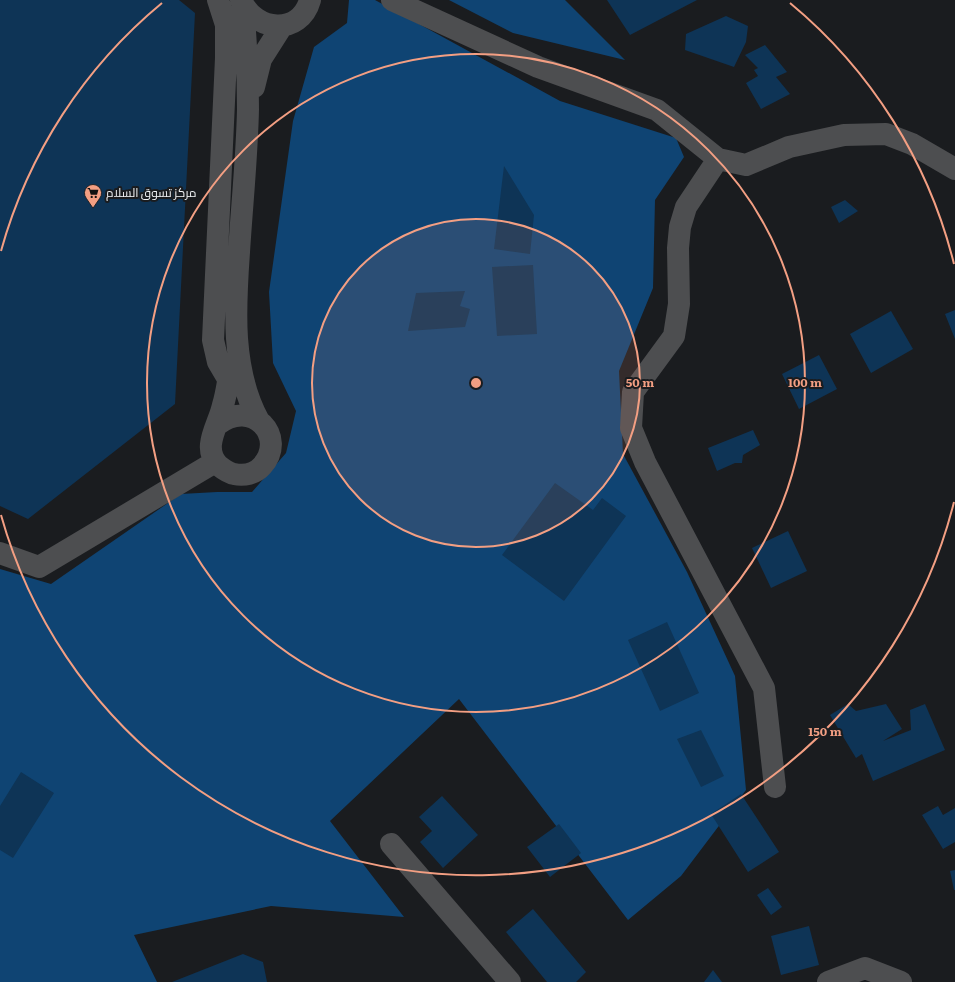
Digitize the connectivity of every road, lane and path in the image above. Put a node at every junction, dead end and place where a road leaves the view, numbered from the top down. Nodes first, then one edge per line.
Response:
1 (218, 0) edge
2 (242, 0) edge
3 (310, 0) edge
4 (392, 0) edge
5 (282, 26) junction
6 (244, 27) junction
7 (226, 58) junction
8 (248, 109) junction
9 (718, 159) junction
10 (955, 169) edge
11 (236, 336) junction
12 (228, 379) junction
13 (259, 421) junction
14 (217, 426) junction
15 (216, 462) junction
16 (0, 553) edge
17 (774, 787) dead end
18 (391, 844) dead end
19 (510, 982) edge
20 (828, 982) edge
21 (901, 982) edge

1 - 7 street
2 - 5 street
2 - 6 street
3 - 5 street
4 - 9 street
5 - 8 street
6 - 7 street
6 - 8 street
7 - 12 street
8 - 11 street
9 - 10 street
9 - 17 street
11 - 12 street
11 - 13 street
12 - 14 street
13 - 14 street
13 - 15 street
14 - 15 street
15 - 16 street
18 - 19 street
20 - 21 street

